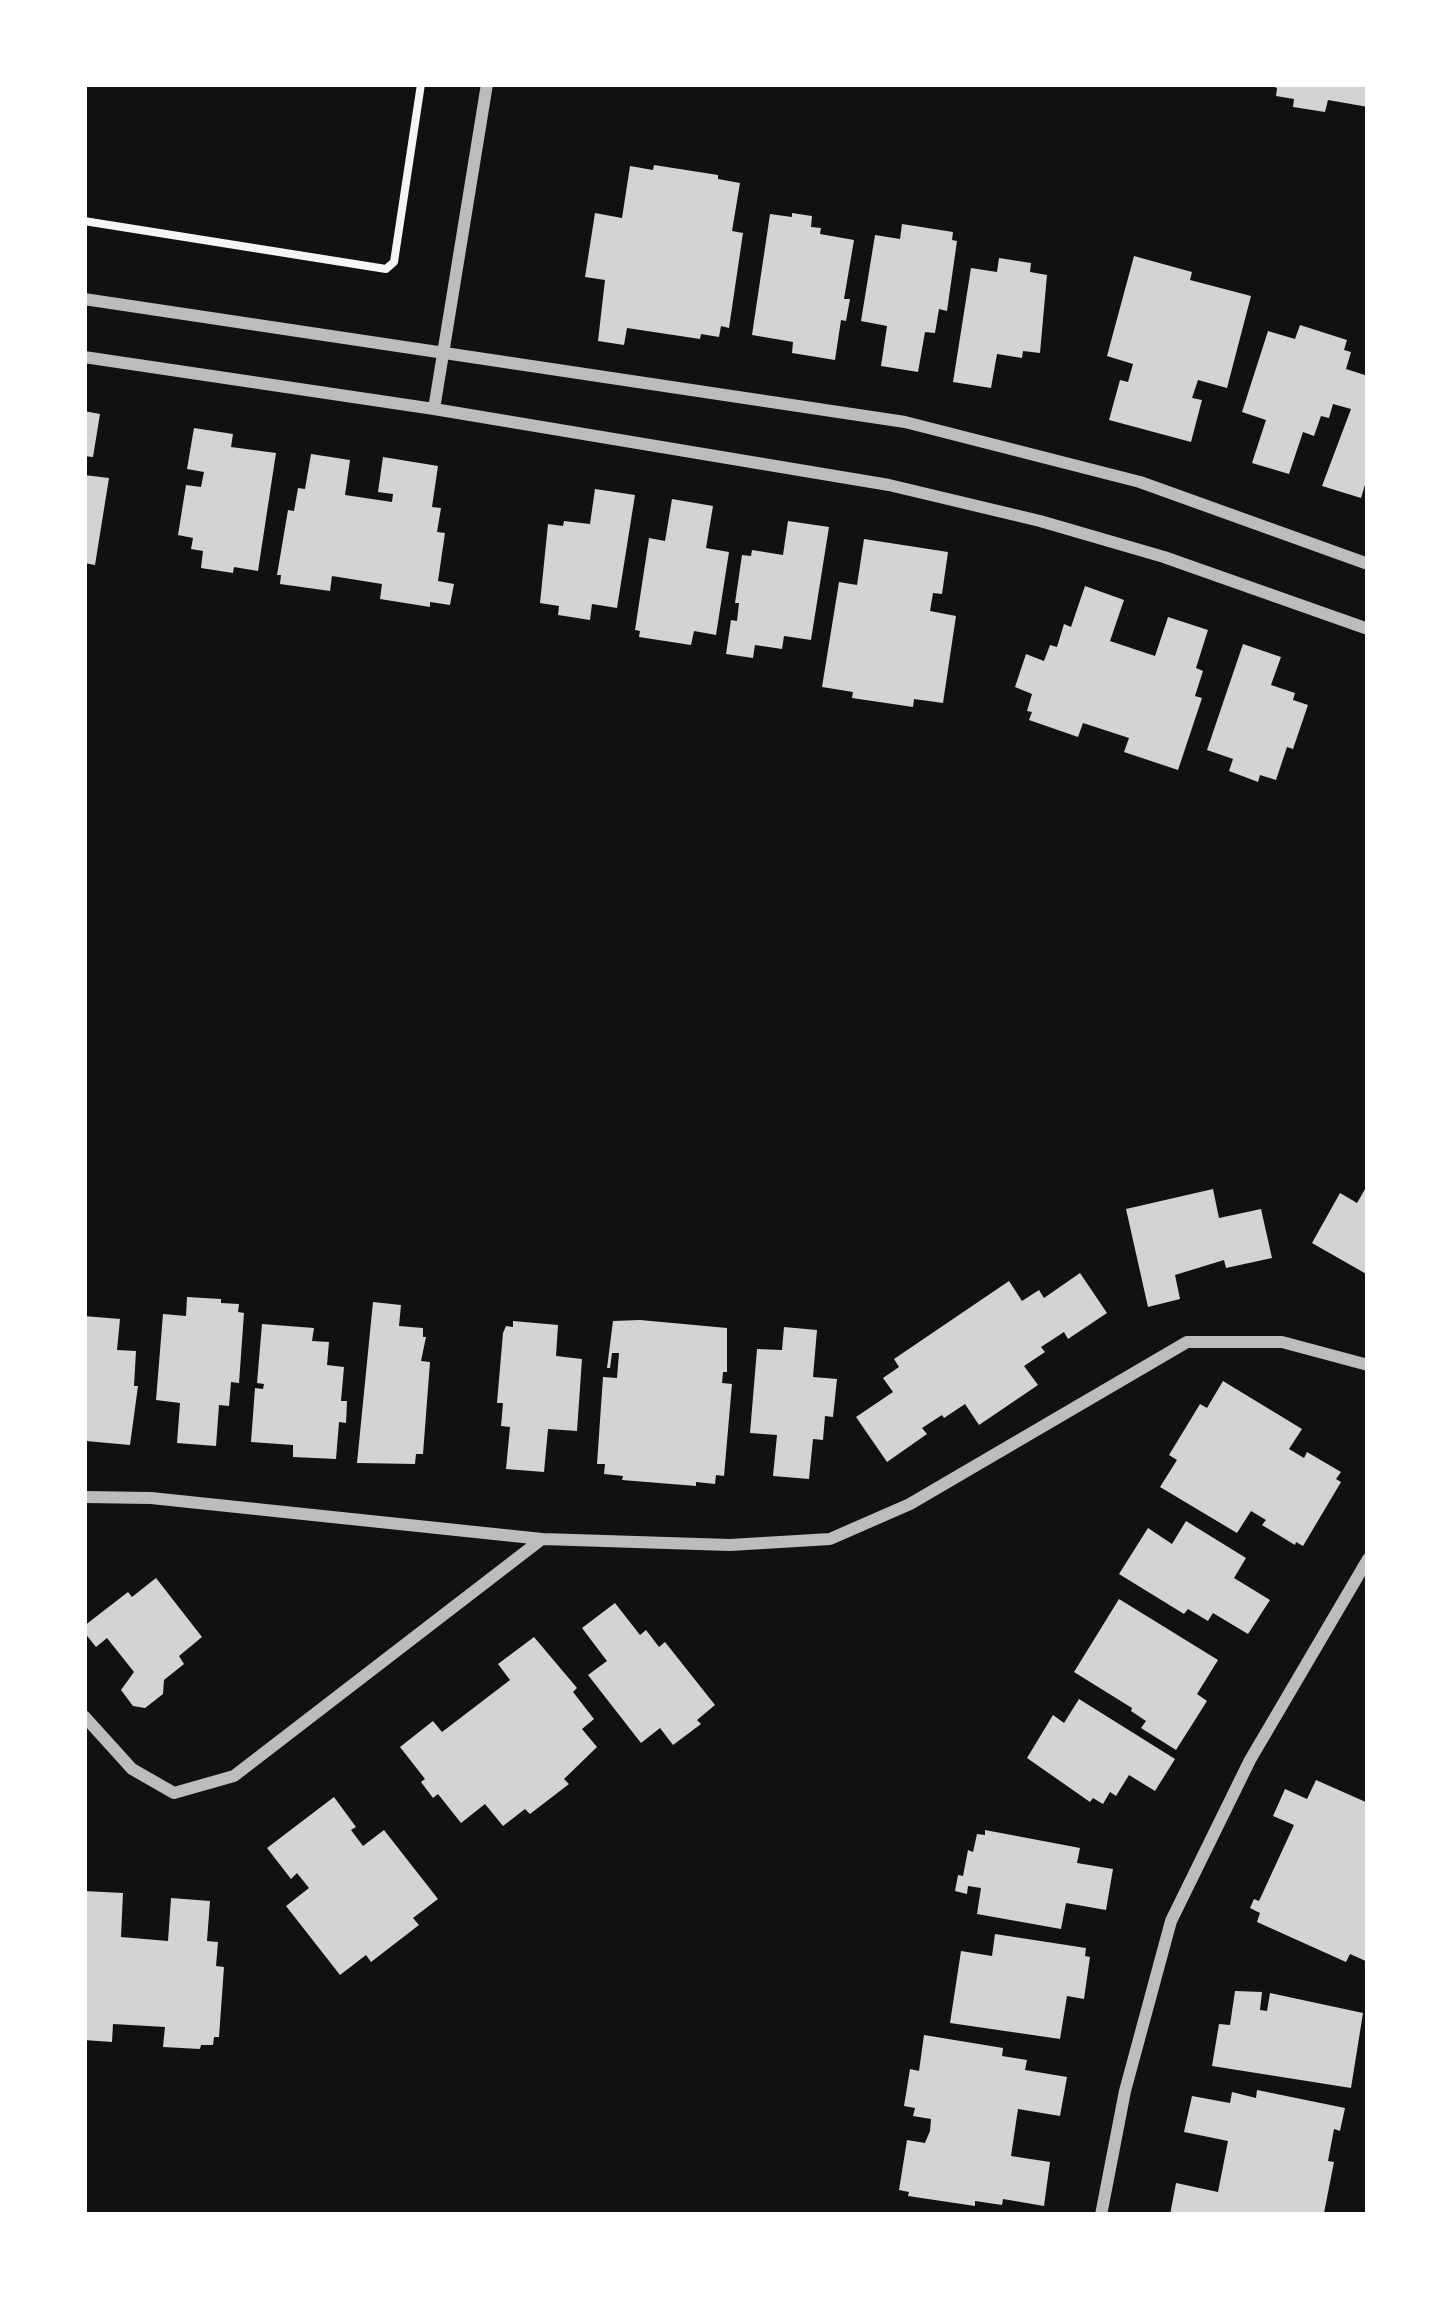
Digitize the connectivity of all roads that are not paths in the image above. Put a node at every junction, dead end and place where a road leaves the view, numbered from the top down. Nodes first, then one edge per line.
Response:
1 (487, 84) edge
2 (84, 298) edge
3 (441, 353) junction
4 (84, 356) edge
5 (434, 409) junction
6 (1368, 564) edge
7 (1368, 629) edge
8 (1368, 1365) edge
9 (84, 1497) edge
10 (542, 1539) junction
11 (1368, 1559) edge
12 (84, 1716) edge
13 (1101, 2215) edge

1 - 3 street
2 - 3 street
3 - 5 street
3 - 6 street
4 - 5 street
5 - 7 street
8 - 10 street
9 - 10 street
10 - 12 street
11 - 13 street

